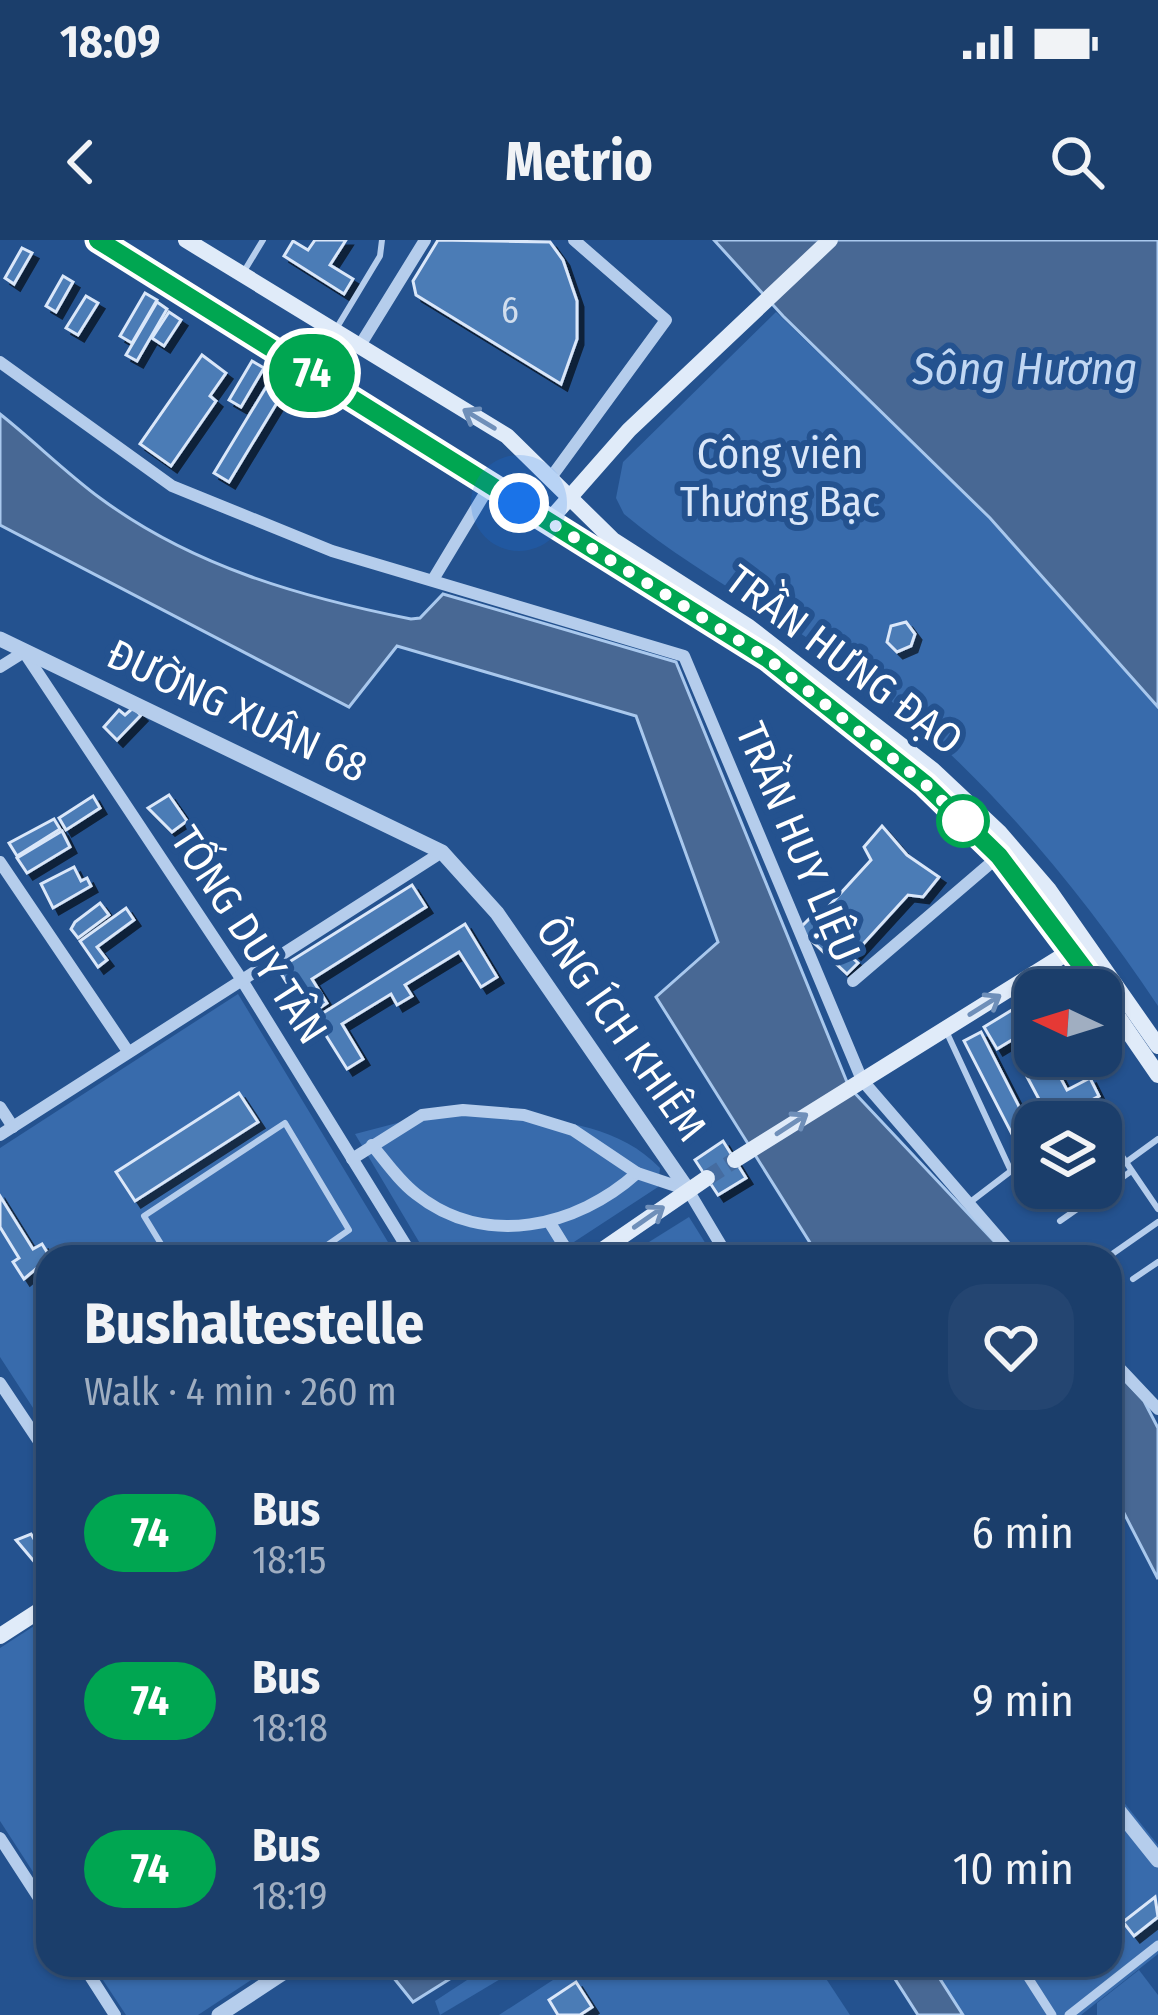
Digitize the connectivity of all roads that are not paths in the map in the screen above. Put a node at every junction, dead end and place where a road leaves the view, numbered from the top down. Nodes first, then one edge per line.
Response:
1 (98, 240) edge
2 (186, 240) edge
3 (263, 240) edge
4 (382, 240) edge
5 (424, 240) edge
6 (574, 240) edge
7 (830, 240) edge
8 (242, 274) junction
9 (334, 332) junction
10 (359, 347) junction
11 (0, 362) edge
12 (552, 476) junction
13 (490, 484) junction
14 (567, 494) junction
15 (548, 522) junction
16 (434, 578) junction
17 (0, 639) edge
18 (24, 652) junction
19 (0, 668) edge
20 (442, 852) junction
21 (999, 856) junction
22 (0, 862) edge
23 (1079, 945) junction
24 (1090, 969) edge
25 (240, 977) junction
26 (853, 981) dead end
27 (1122, 1023) edge
28 (946, 1030) junction
29 (1158, 1046) edge
30 (128, 1050) junction
31 (1158, 1075) edge
32 (856, 1083) junction
33 (0, 1107) edge
34 (14, 1127) junction
35 (0, 1135) edge
36 (1158, 1139) edge
37 (372, 1145) junction
38 (1122, 1157) edge
39 (352, 1160) junction
40 (735, 1160) tunnel mouth
41 (1128, 1167) junction
42 (1011, 1171) junction
43 (637, 1173) junction
44 (1014, 1174) edge
45 (707, 1178) tunnel mouth
46 (688, 1190) junction
47 (1154, 1196) edge
48 (966, 1205) junction
49 (1158, 1209) edge
50 (1060, 1221) dead end
51 (1158, 1222) edge
52 (550, 1223) junction
53 (161, 1245) edge
54 (327, 1245) edge
55 (405, 1245) edge
56 (564, 1245) edge
57 (609, 1245) edge
58 (721, 1245) edge
59 (1004, 1245) edge
60 (1122, 1247) edge
61 (1158, 1262) edge
62 (1133, 1279) dead end
63 (1122, 1371) edge
64 (0, 1383) edge
65 (1158, 1409) edge
66 (36, 1437) edge
67 (36, 1613) edge
68 (0, 1636) edge
69 (1122, 1815) edge
70 (0, 1838) edge
71 (1158, 1860) edge
72 (36, 1894) edge
73 (1158, 1945) edge
74 (1122, 1973) edge
75 (91, 1977) edge
76 (277, 1977) edge
77 (1028, 1977) edge
78 (1117, 1977) edge
79 (115, 2015) edge
80 (219, 2015) edge
81 (1052, 2015) edge
82 (1069, 2015) edge

1 - 13 main road, TRẦN HƯNG ĐẠO
2 - 8 main road, TRẦN HƯNG ĐẠO
3 - 8 lane
4 - 9 lane
5 - 10 street
6 - 12 street
7 - 14 main road
8 - 9 main road, TRẦN HƯNG ĐẠO
9 - 10 main road, TRẦN HƯNG ĐẠO
12 -> 10 main road, TRẦN HƯNG ĐẠO
11 - 16 street
12 - 14 main road, TRẦN HƯNG ĐẠO
13 - 15 main road, TRẦN HƯNG ĐẠO
13 - 16 street
14 - 15 main road
14 - 23 main road, TRẦN HƯNG ĐẠO
15 - 21 main road, TRẦN HƯNG ĐẠO
16 - 32 street, TRẦN HUY LIỆU
17 - 18 street, ĐƯỜNG XUÂN 68
18 - 19 street
18 - 20 street, ĐƯỜNG XUÂN 68
18 - 25 street, TỐNG DUY TÂN
20 - 25 street
20 - 46 street, ÔNG ÍCH KHIÊM
21 - 23 main road, TRẦN HƯNG ĐẠO
21 - 26 street
22 - 30 street
23 - 24 main road, TRẦN HƯNG ĐẠO
28 -> 23 main road
23 - 29 main road, TRẦN HƯNG ĐẠO
25 - 30 street
25 - 39 street, TỐNG DUY TÂN
27 - 31 main road, TRẦN HƯNG ĐẠO
28 - 32 main road
28 - 42 lane
30 - 34 street
40 -> 32 main road
32 - 48 street, TRẦN HUY LIỆU
33 - 34 street
34 - 35 street
36 - 41 lane
37 - 39 street
37 - 43 street
37 - 52 street
38 - 41 lane
39 - 55 street, TỐNG DUY TÂN
41 - 47 lane
41 - 50 lane
42 - 44 lane
42 - 48 lane
43 - 46 street
43 - 52 street
45 - 46 main road
57 -> 46 main road
46 - 58 street, ÔNG ÍCH KHIÊM
47 - 49 lane
48 - 59 street, TRẦN HUY LIỆU
51 - 60 lane
52 - 56 street
53 - 54 lane
61 - 62 lane
63 - 65 street
64 - 66 street
67 - 68 main road
69 - 71 street
70 - 72 street
73 - 74 street
75 - 79 street
76 - 80 street
77 - 81 street
78 - 82 street

